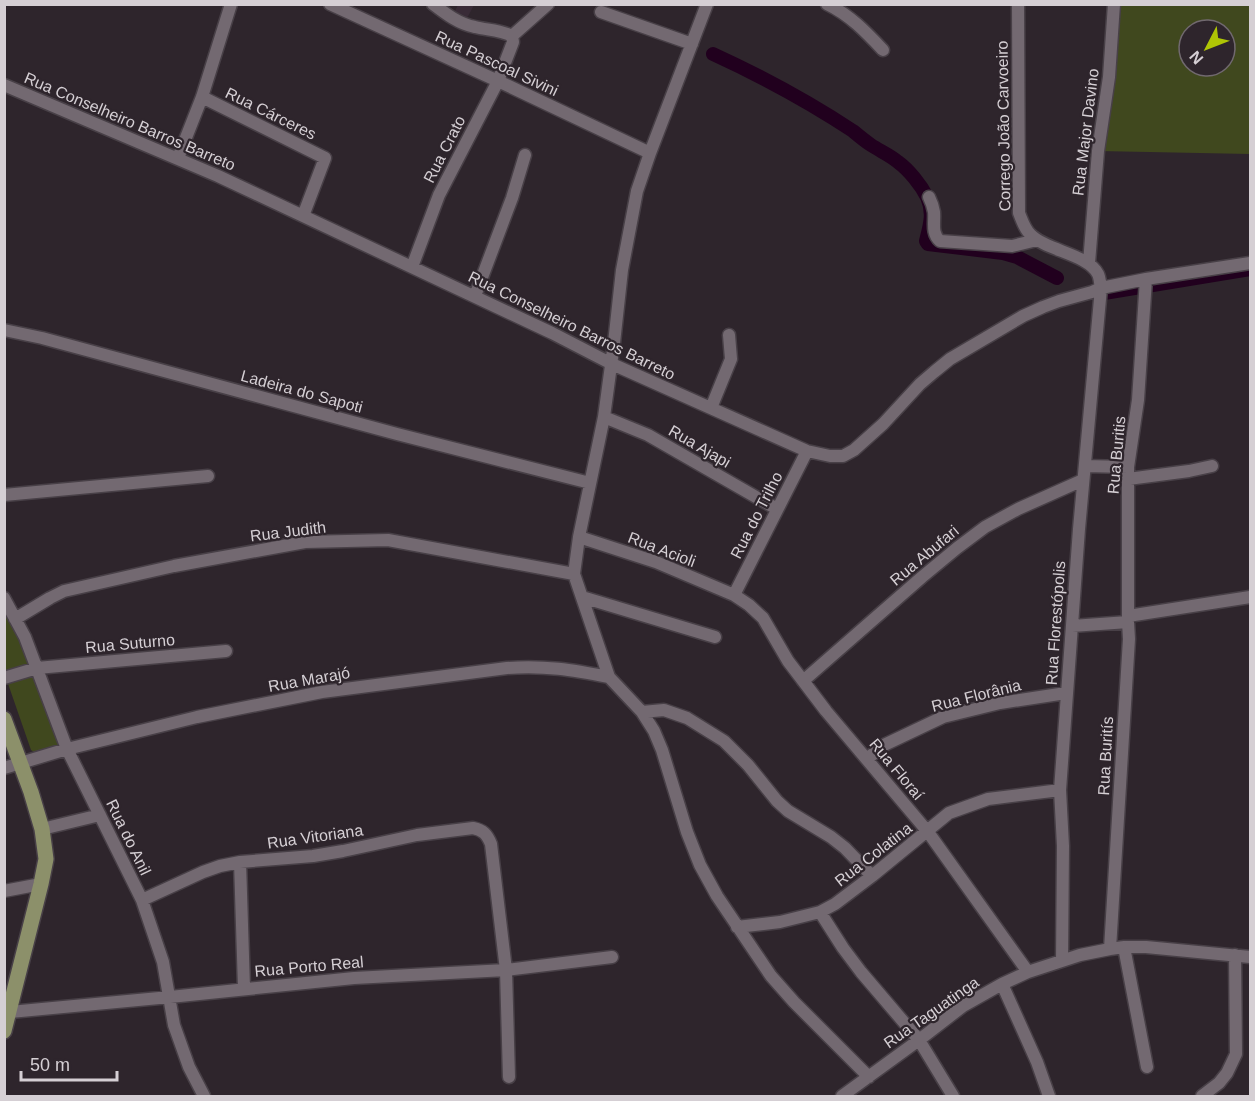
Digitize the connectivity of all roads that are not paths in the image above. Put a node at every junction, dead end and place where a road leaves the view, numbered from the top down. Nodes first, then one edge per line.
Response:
1 (231, 4) edge
2 (330, 4) edge
3 (433, 4) edge
4 (548, 4) edge
5 (707, 4) edge
6 (827, 4) edge
7 (1018, 4) edge
8 (1114, 4) edge
9 (601, 12) dead end
10 (512, 36) junction
11 (692, 44) junction
12 (883, 50) dead end
13 (498, 81) junction
14 (4, 85) edge
15 (202, 97) junction
16 (650, 153) junction
17 (525, 155) dead end
18 (178, 158) junction
19 (929, 196) dead end
20 (303, 216) junction
21 (1037, 240) junction
22 (1251, 262) edge
23 (1089, 263) junction
24 (412, 267) junction
25 (1146, 285) junction
26 (1101, 288) junction
27 (475, 296) junction
28 (4, 330) edge
29 (729, 335) dead end
30 (612, 364) junction
31 (711, 408) junction
32 (604, 417) junction
33 (807, 451) junction
34 (1085, 466) junction
35 (1212, 466) dead end
36 (1128, 473) junction
37 (208, 476) dead end
38 (1083, 480) junction
39 (590, 483) junction
40 (4, 495) edge
41 (777, 509) junction
42 (579, 537) junction
43 (574, 574) junction
44 (734, 595) junction
45 (582, 597) junction
46 (1251, 597) edge
47 (4, 598) edge
48 (1128, 619) junction
49 (15, 620) junction
50 (1072, 626) junction
51 (715, 637) dead end
52 (226, 651) dead end
53 (37, 668) junction
54 (609, 677) junction
55 (4, 678) edge
56 (803, 681) junction
57 (1066, 693) junction
58 (642, 712) junction
59 (4, 719) edge
60 (67, 749) junction
61 (867, 759) junction
62 (20, 764) junction
63 (4, 768) edge
64 (1060, 790) junction
65 (100, 815) junction
66 (42, 829) junction
67 (928, 832) junction
68 (240, 862) junction
69 (872, 876) junction
70 (41, 884) junction
71 (4, 891) edge
72 (142, 900) junction
73 (820, 912) junction
74 (736, 927) junction
75 (1124, 947) junction
76 (1110, 949) junction
77 (1235, 955) junction
78 (612, 957) dead end
79 (1251, 957) edge
80 (1062, 961) junction
81 (506, 970) junction
82 (1028, 972) junction
83 (1002, 984) junction
84 (244, 988) junction
85 (170, 997) junction
86 (10, 1012) junction
87 (4, 1031) edge
88 (919, 1040) junction
89 (1147, 1067) dead end
90 (509, 1077) dead end
91 (869, 1077) junction
92 (204, 1096) edge
93 (842, 1096) edge
94 (953, 1096) edge
95 (1049, 1096) edge
96 (1202, 1096) edge

1 - 15 street
2 - 13 street, Rua Pascoal Sivini
3 - 10 street
4 - 10 street
5 - 11 street
6 - 12 street
7 - 21 street, Corrego João Carvoeiro
8 - 23 street, Rua Major Davino
9 - 11 street
10 - 13 street, Rua Crato
11 - 16 street
13 - 16 street, Rua Pascoal Sivini
13 - 24 street, Rua Crato
14 - 18 street, Rua Conselheiro Barros Barreto
15 - 18 street
15 - 20 street, Rua Cárceres
16 - 30 street
17 - 27 street
18 - 20 street, Rua Conselheiro Barros Barreto
19 - 21 street
20 - 24 street, Rua Conselheiro Barros Barreto
21 - 23 street
22 - 25 street, Rua Conselheiro Barros Barreto
23 - 26 street
24 - 27 street, Rua Conselheiro Barros Barreto
25 - 26 street, Rua Conselheiro Barros Barreto
25 - 36 street, Rua Buritis
26 - 33 street, Rua Conselheiro Barros Barreto
26 - 34 street, Rua Florestópolis
27 - 30 street, Rua Conselheiro Barros Barreto
28 - 39 street, Ladeira do Sapoti
29 - 31 street
30 - 31 street, Rua Conselheiro Barros Barreto
30 - 32 street
31 - 33 street, Rua Conselheiro Barros Barreto
32 - 39 street
32 - 41 street, Rua Ajapi
33 - 41 street, Rua do Trilho
34 - 36 street
34 - 38 street, Rua Florestópolis
35 - 36 street
36 - 48 street, Rua Buritis
37 - 40 street
38 - 50 street, Rua Florestópolis
38 - 56 street, Rua Abufari
39 - 42 street
41 - 44 street, Rua do Trilho
42 - 43 street
42 - 44 street, Rua Acioli
43 - 45 street
43 - 49 street, Rua Judith
44 - 56 street, Rua Floraí
45 - 51 street
45 - 54 street
46 - 48 street
47 - 49 street, Rua do Anil
48 - 50 street
48 - 76 street, Rua Buritís
49 - 53 street, Rua do Anil
50 - 57 street, Rua Florestópolis
52 - 53 street, Rua Suturno
53 - 55 street, Rua Suturno
53 - 60 street, Rua do Anil
54 - 58 street
54 - 60 street, Rua Marajó
56 - 61 street, Rua Floraí
57 - 61 street, Rua Florânia
57 - 64 street, Rua Florestópolis
58 - 69 street
58 - 74 street
59 - 62 main road
60 - 62 street, Rua Marajó
60 - 65 street, Rua do Anil
61 - 67 street, Rua Floraí
62 - 63 street, Rua Marajó
62 - 66 main road
64 - 67 street, Rua Colatina
64 - 80 street, Rua Florestópolis
65 - 66 street
65 - 72 street, Rua do Anil
66 - 70 main road
67 - 69 street, Rua Colatina
67 - 82 street, Rua Floraí
68 - 72 street, Rua Vitoriana
68 - 81 street, Rua Vitoriana
68 - 84 street
69 - 73 street, Rua Colatina
70 - 71 street
70 - 86 main road
72 - 85 street, Rua do Anil
73 - 74 street, Rua Colatina
73 - 88 street
74 - 91 street
75 - 76 street, Rua Taguatinga
75 - 77 street, Rua Taguatinga
75 - 89 street
76 - 80 street, Rua Taguatinga
77 - 79 street, Rua Taguatinga
77 - 96 street
78 - 81 street, Rua Porto Real
80 - 82 street, Rua Taguatinga
81 - 84 street, Rua Porto Real
81 - 90 street
82 - 83 street, Rua Taguatinga
83 - 88 street, Rua Taguatinga
83 - 95 street
84 - 85 street, Rua Porto Real
85 - 86 street, Rua Porto Real
85 - 92 street, Rua do Anil
86 - 87 main road
88 - 91 street, Rua Taguatinga
88 - 94 street
91 - 93 street, Rua Taguatinga

